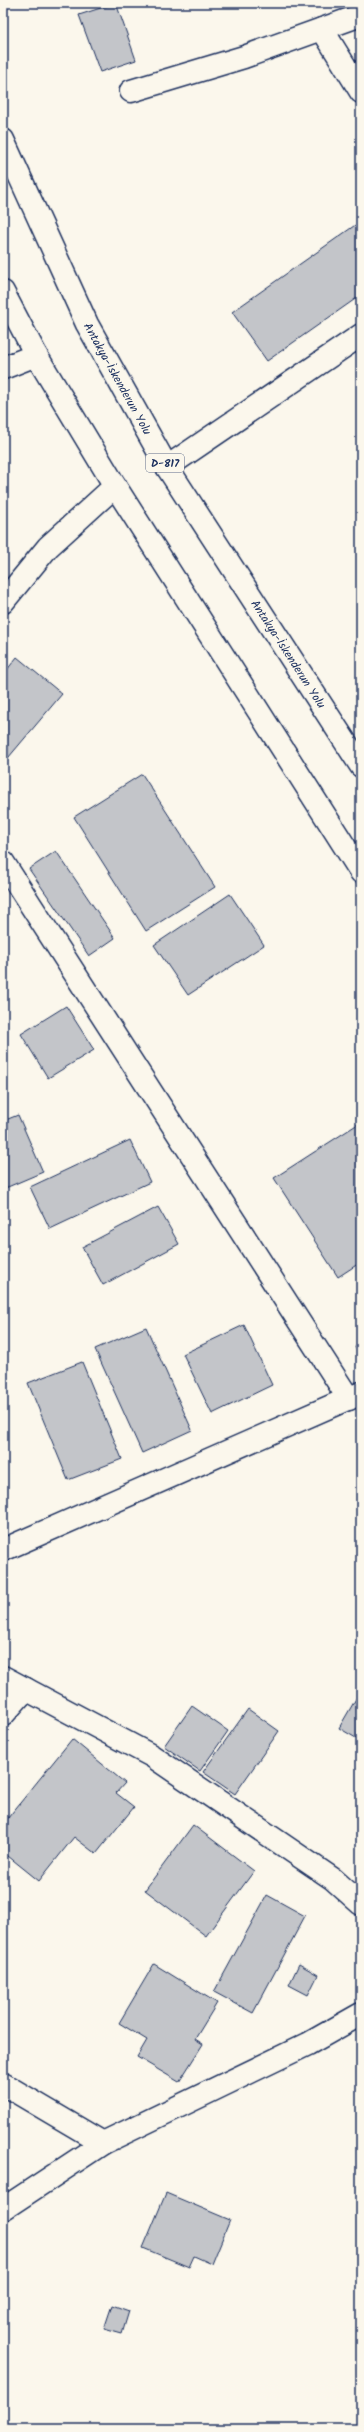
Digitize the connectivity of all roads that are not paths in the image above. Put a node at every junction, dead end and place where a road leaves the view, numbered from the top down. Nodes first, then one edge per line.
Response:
1 (361, 16) edge
2 (322, 29) junction
3 (131, 91) dead end
4 (361, 92) edge
5 (3, 140) edge
6 (3, 292) edge
7 (361, 335) edge
8 (36, 355) junction
9 (3, 368) edge
10 (167, 467) junction
11 (115, 486) junction
12 (3, 602) edge
13 (361, 766) edge
14 (3, 862) edge
15 (361, 872) edge
16 (355, 1396) edge
17 (3, 1550) edge
18 (3, 1677) edge
19 (26, 1689) junction
20 (3, 1715) edge
21 (361, 1904) edge
22 (361, 2014) edge
23 (3, 2084) edge
24 (103, 2143) junction
25 (3, 2210) edge

1 - 2 main road
2 - 3 main road
2 - 4 main road
5 - 10 main road, Antakya-İskenderun Yolu / D-817
6 - 8 main road
7 - 10 main road
8 - 9 main road
8 - 11 main road
10 - 13 main road, Antakya-İskenderun Yolu / D-817
11 - 12 main road
11 - 15 main road
14 - 16 main road
16 - 17 main road
18 - 19 main road
19 - 20 main road
19 - 21 main road
22 - 24 main road
23 - 24 main road
24 - 25 main road

